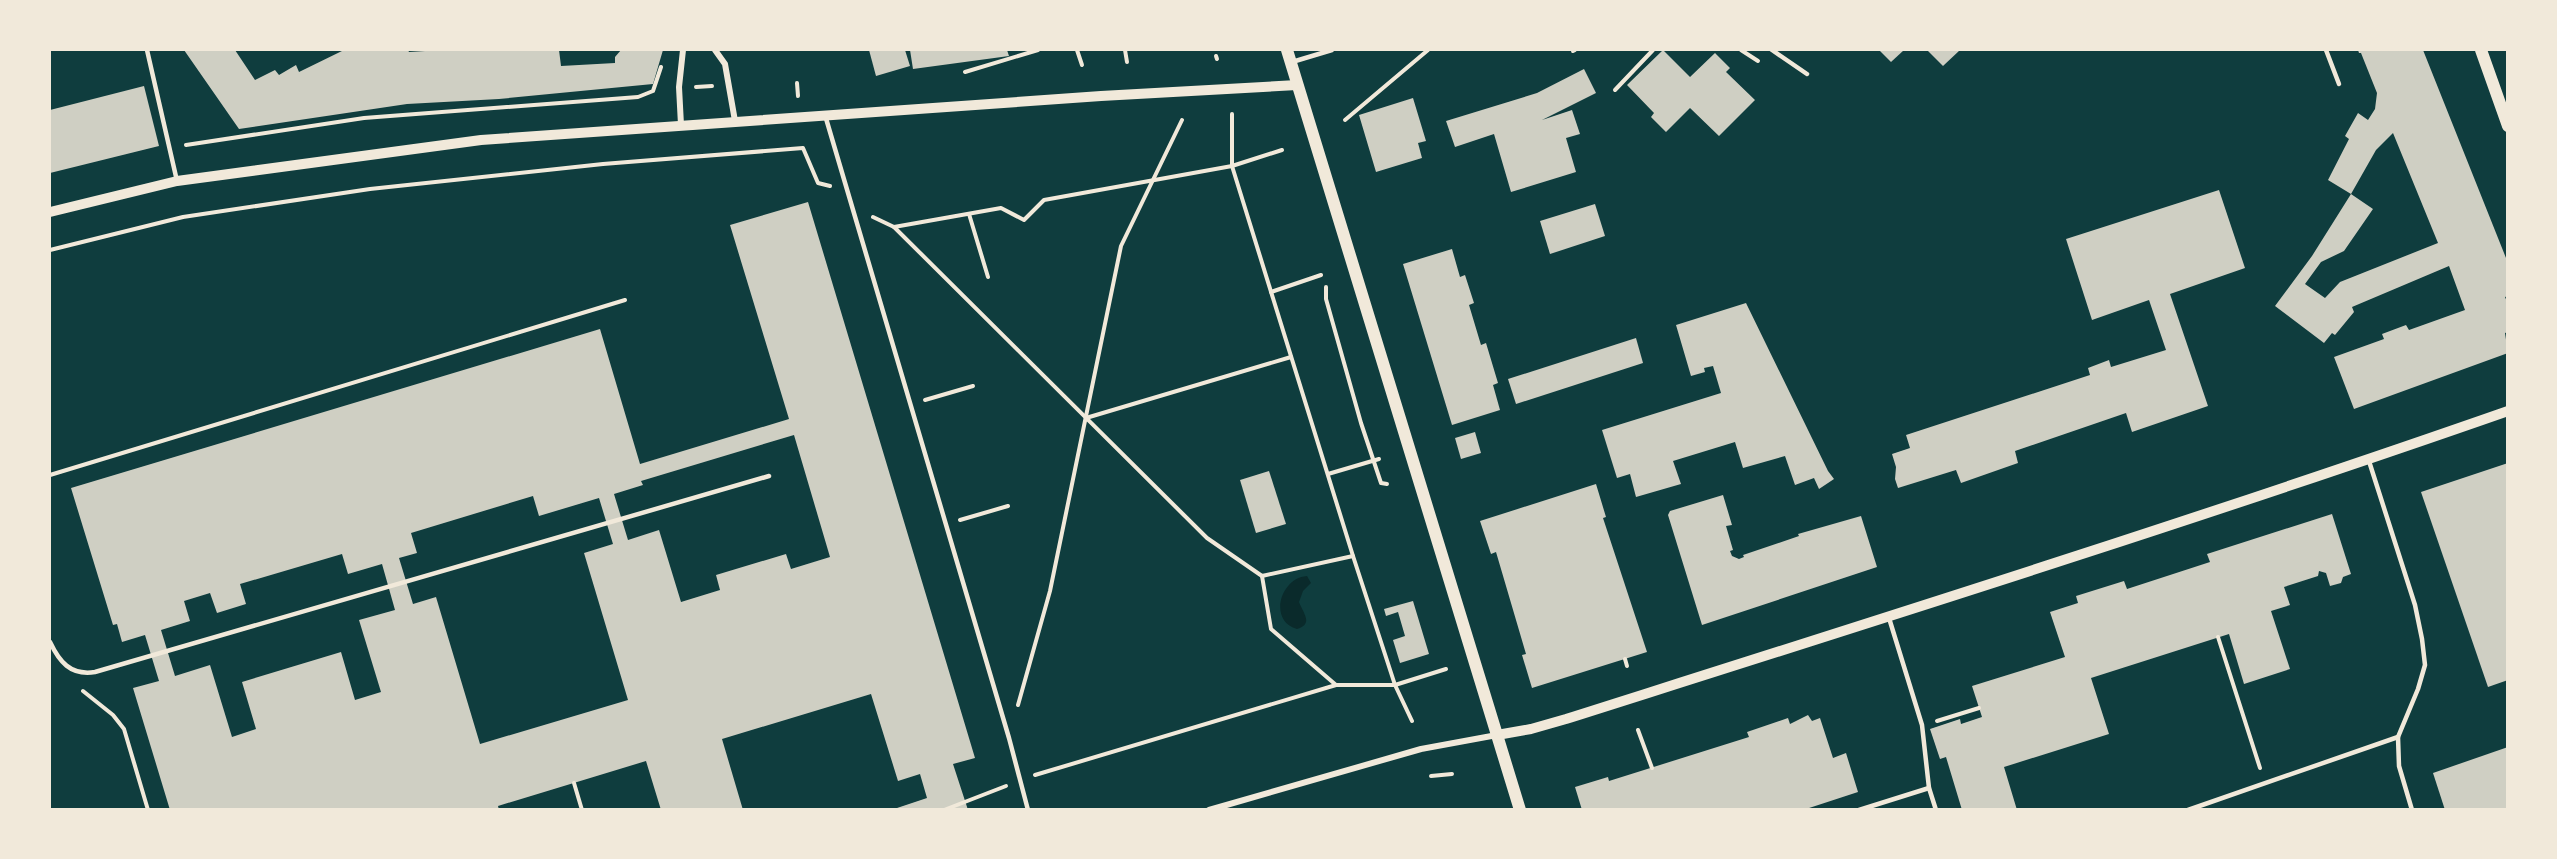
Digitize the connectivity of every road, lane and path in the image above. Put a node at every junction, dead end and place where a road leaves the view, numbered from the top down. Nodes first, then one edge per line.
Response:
1 (147, 50) edge
2 (683, 50) edge
3 (715, 50) edge
4 (1038, 50) edge
5 (1077, 50) edge
6 (1125, 50) edge
7 (1287, 50) edge
8 (1332, 50) edge
9 (1428, 50) edge
10 (1653, 50) edge
11 (1772, 50) edge
12 (2326, 50) edge
13 (2481, 50) edge
14 (1127, 62) dead end
15 (1290, 62) junction
16 (663, 63) dead end
17 (1082, 65) dead end
18 (965, 72) dead end
19 (1807, 74) dead end
20 (797, 83) dead end
21 (2339, 84) dead end
22 (1297, 85) junction
23 (714, 86) dead end
24 (692, 87) dead end
25 (1615, 90) dead end
26 (798, 96) dead end
27 (1233, 114) dead end
28 (825, 116) junction
29 (1182, 120) dead end
30 (1345, 120) dead end
31 (735, 121) junction
32 (681, 125) junction
33 (2508, 126) edge
34 (169, 148) junction
35 (1282, 150) dead end
36 (1232, 166) junction
37 (177, 181) junction
38 (1153, 181) junction
39 (846, 190) junction
40 (50, 212) edge
41 (969, 214) junction
42 (894, 227) junction
43 (50, 250) edge
44 (1322, 275) dead end
45 (988, 277) dead end
46 (1326, 287) dead end
47 (1271, 292) junction
48 (625, 300) dead end
49 (1291, 357) junction
50 (973, 386) dead end
51 (910, 404) junction
52 (2508, 411) edge
53 (1086, 418) junction
54 (2368, 458) junction
55 (1376, 460) junction
56 (1328, 474) junction
57 (50, 475) edge
58 (769, 476) dead end
59 (1387, 484) dead end
60 (1008, 506) dead end
61 (946, 524) junction
62 (1353, 556) junction
63 (1262, 576) junction
64 (1889, 616) junction
65 (2218, 637) dead end
66 (50, 642) edge
67 (1625, 659) dead end
68 (1627, 666) dead end
69 (1446, 669) dead end
70 (1336, 685) junction
71 (1395, 685) junction
72 (82, 690) dead end
73 (1979, 708) dead end
74 (1412, 721) dead end
75 (1922, 725) junction
76 (1638, 730) dead end
77 (1497, 735) junction
78 (2397, 737) junction
79 (1009, 738) junction
80 (1652, 768) dead end
81 (1452, 774) dead end
82 (1431, 776) dead end
83 (1020, 780) junction
84 (574, 783) dead end
85 (2265, 783) junction
86 (1929, 788) junction
87 (148, 810) edge
88 (582, 810) edge
89 (944, 810) edge
90 (1028, 810) edge
91 (1209, 810) edge
92 (1520, 810) edge
93 (1859, 810) edge
94 (1936, 810) edge
95 (2188, 810) edge
96 (2412, 810) edge

1 - 34 lane
2 - 32 street
3 - 31 street
4 - 18 path
5 - 17 path
6 - 14 path
7 - 15 main road
8 - 15 lane
9 - 30 path
10 - 25 path
11 - 19 lane
12 - 21 lane
13 - 33 main road
15 - 22 main road
16 - 34 path
20 - 26 path
22 - 28 street
22 - 77 main road
23 - 24 path
27 - 36 path
28 - 31 street
28 - 39 lane
29 - 38 path
31 - 32 street
32 - 37 street
34 - 37 lane
35 - 36 path
36 - 38 path
36 - 47 path
37 - 40 street
38 - 41 path
38 - 53 path
39 - 42 path
39 - 43 path
39 - 51 lane
41 - 42 path
41 - 45 path
42 - 53 path
44 - 47 path
46 - 55 path
47 - 49 path
48 - 57 path
49 - 53 path
49 - 56 path
50 - 51 path
51 - 61 lane
52 - 54 street
53 - 63 path
53 - 79 path
54 - 64 street
54 - 78 lane
55 - 56 path
55 - 59 path
56 - 62 path
58 - 66 lane
60 - 61 path
61 - 79 lane
62 - 63 path
62 - 71 path
63 - 70 path
64 - 75 lane
64 - 77 street
65 - 85 path
67 - 68 path
69 - 71 path
70 - 71 path
70 - 83 path
71 - 74 path
72 - 87 path
73 - 75 path
75 - 86 lane
76 - 80 path
77 - 91 street
77 - 92 main road
78 - 85 lane
78 - 96 lane
79 - 83 lane
81 - 82 path
83 - 89 path
83 - 90 lane
84 - 88 path
85 - 95 lane
86 - 93 lane
86 - 94 lane

